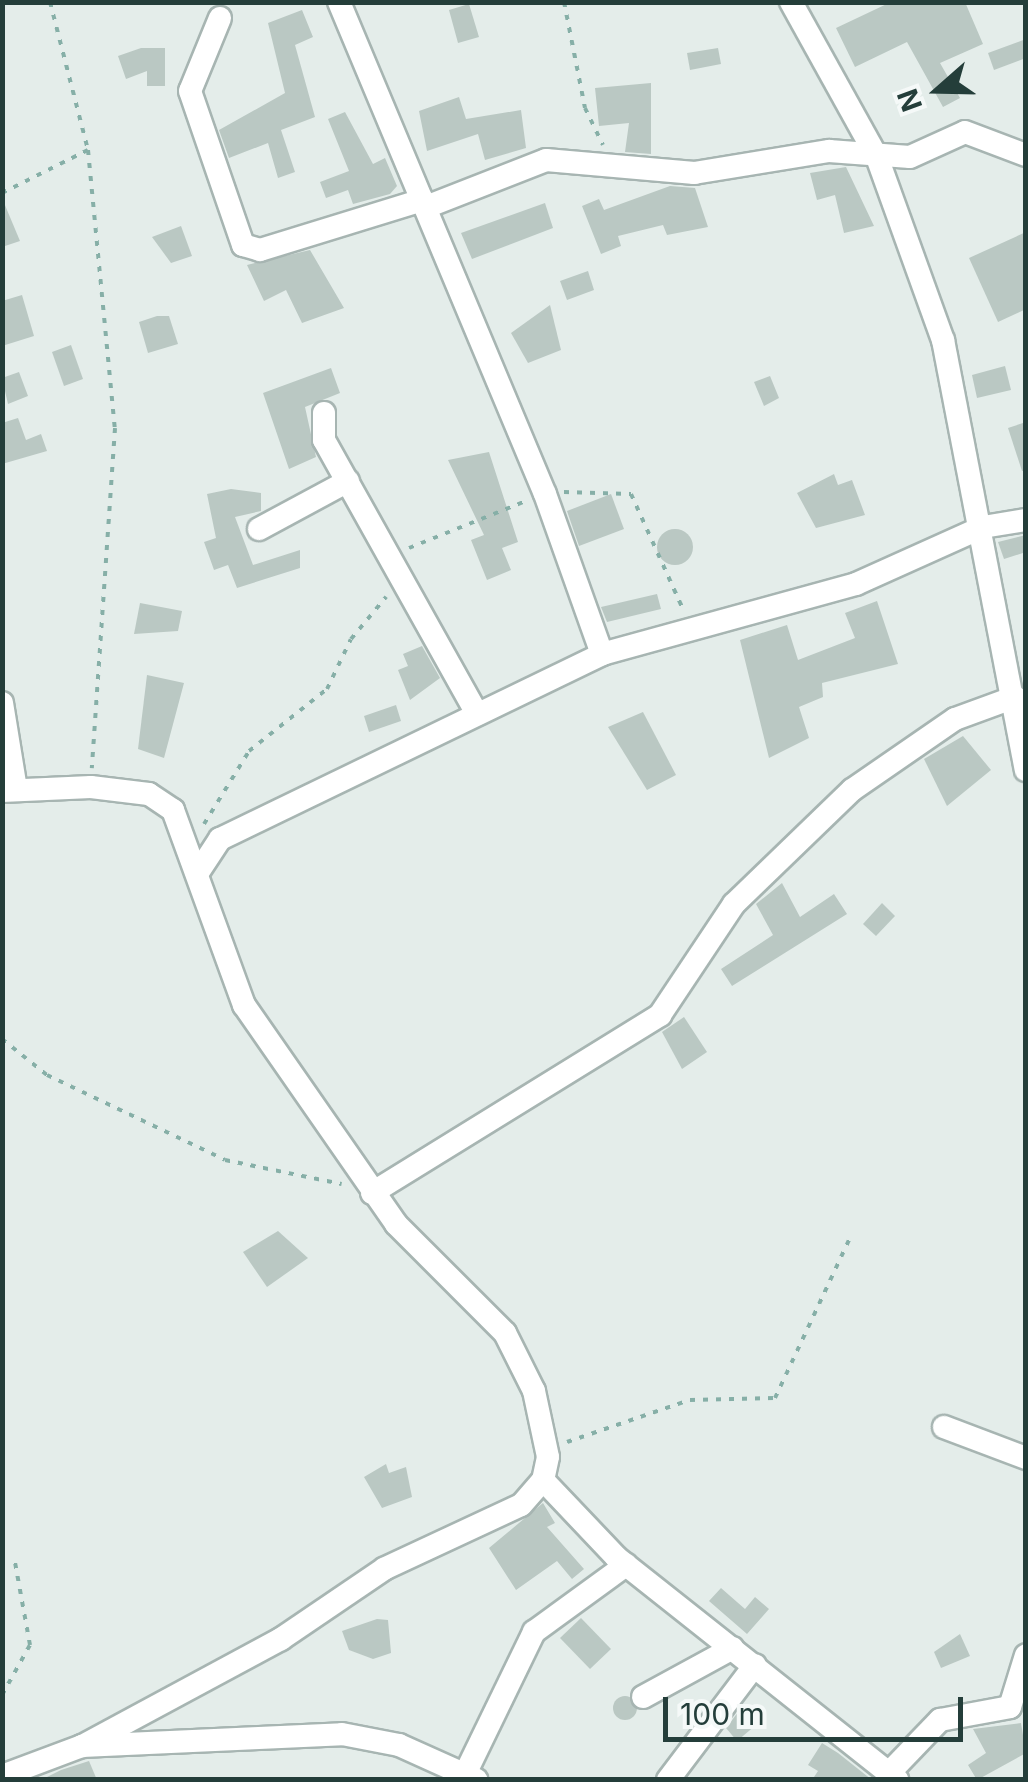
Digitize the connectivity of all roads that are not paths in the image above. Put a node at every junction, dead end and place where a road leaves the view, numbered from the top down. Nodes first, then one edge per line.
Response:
1 (339, 2) edge
2 (791, 2) edge
3 (220, 18) dead end
4 (1026, 155) edge
5 (877, 157) junction
6 (425, 204) junction
7 (324, 413) dead end
8 (348, 481) junction
9 (1026, 520) edge
10 (983, 527) junction
11 (259, 530) dead end
12 (602, 654) junction
13 (1018, 690) edge
14 (2, 703) edge
15 (477, 714) junction
16 (1026, 770) edge
17 (9, 790) edge
18 (173, 810) junction
19 (211, 834) junction
20 (197, 874) junction
21 (370, 1190) junction
22 (944, 1427) dead end
23 (1026, 1458) edge
24 (546, 1468) junction
25 (626, 1565) junction
26 (733, 1648) junction
27 (1026, 1655) edge
28 (755, 1665) junction
29 (643, 1697) dead end
30 (82, 1746) junction
31 (2, 1776) edge
32 (471, 1776) edge
33 (893, 1776) edge
34 (668, 1780) edge

1 - 6 street
2 - 5 street
3 - 6 street
4 - 5 street
5 - 6 street
5 - 10 street
6 - 12 street
7 - 8 street
8 - 11 street
8 - 15 street
9 - 10 street
10 - 12 street
10 - 13 street
12 - 15 street
13 - 16 street
13 - 21 street
14 - 17 street
15 - 19 street
17 - 18 street
18 - 19 street
18 - 20 street
19 - 20 street
20 - 21 street
21 - 24 street
22 - 23 street
24 - 25 street
24 - 30 street
25 - 26 street
25 - 32 street
26 - 28 street
26 - 29 street
27 - 33 street
28 - 33 street
28 - 34 street
30 - 31 street
30 - 32 street

